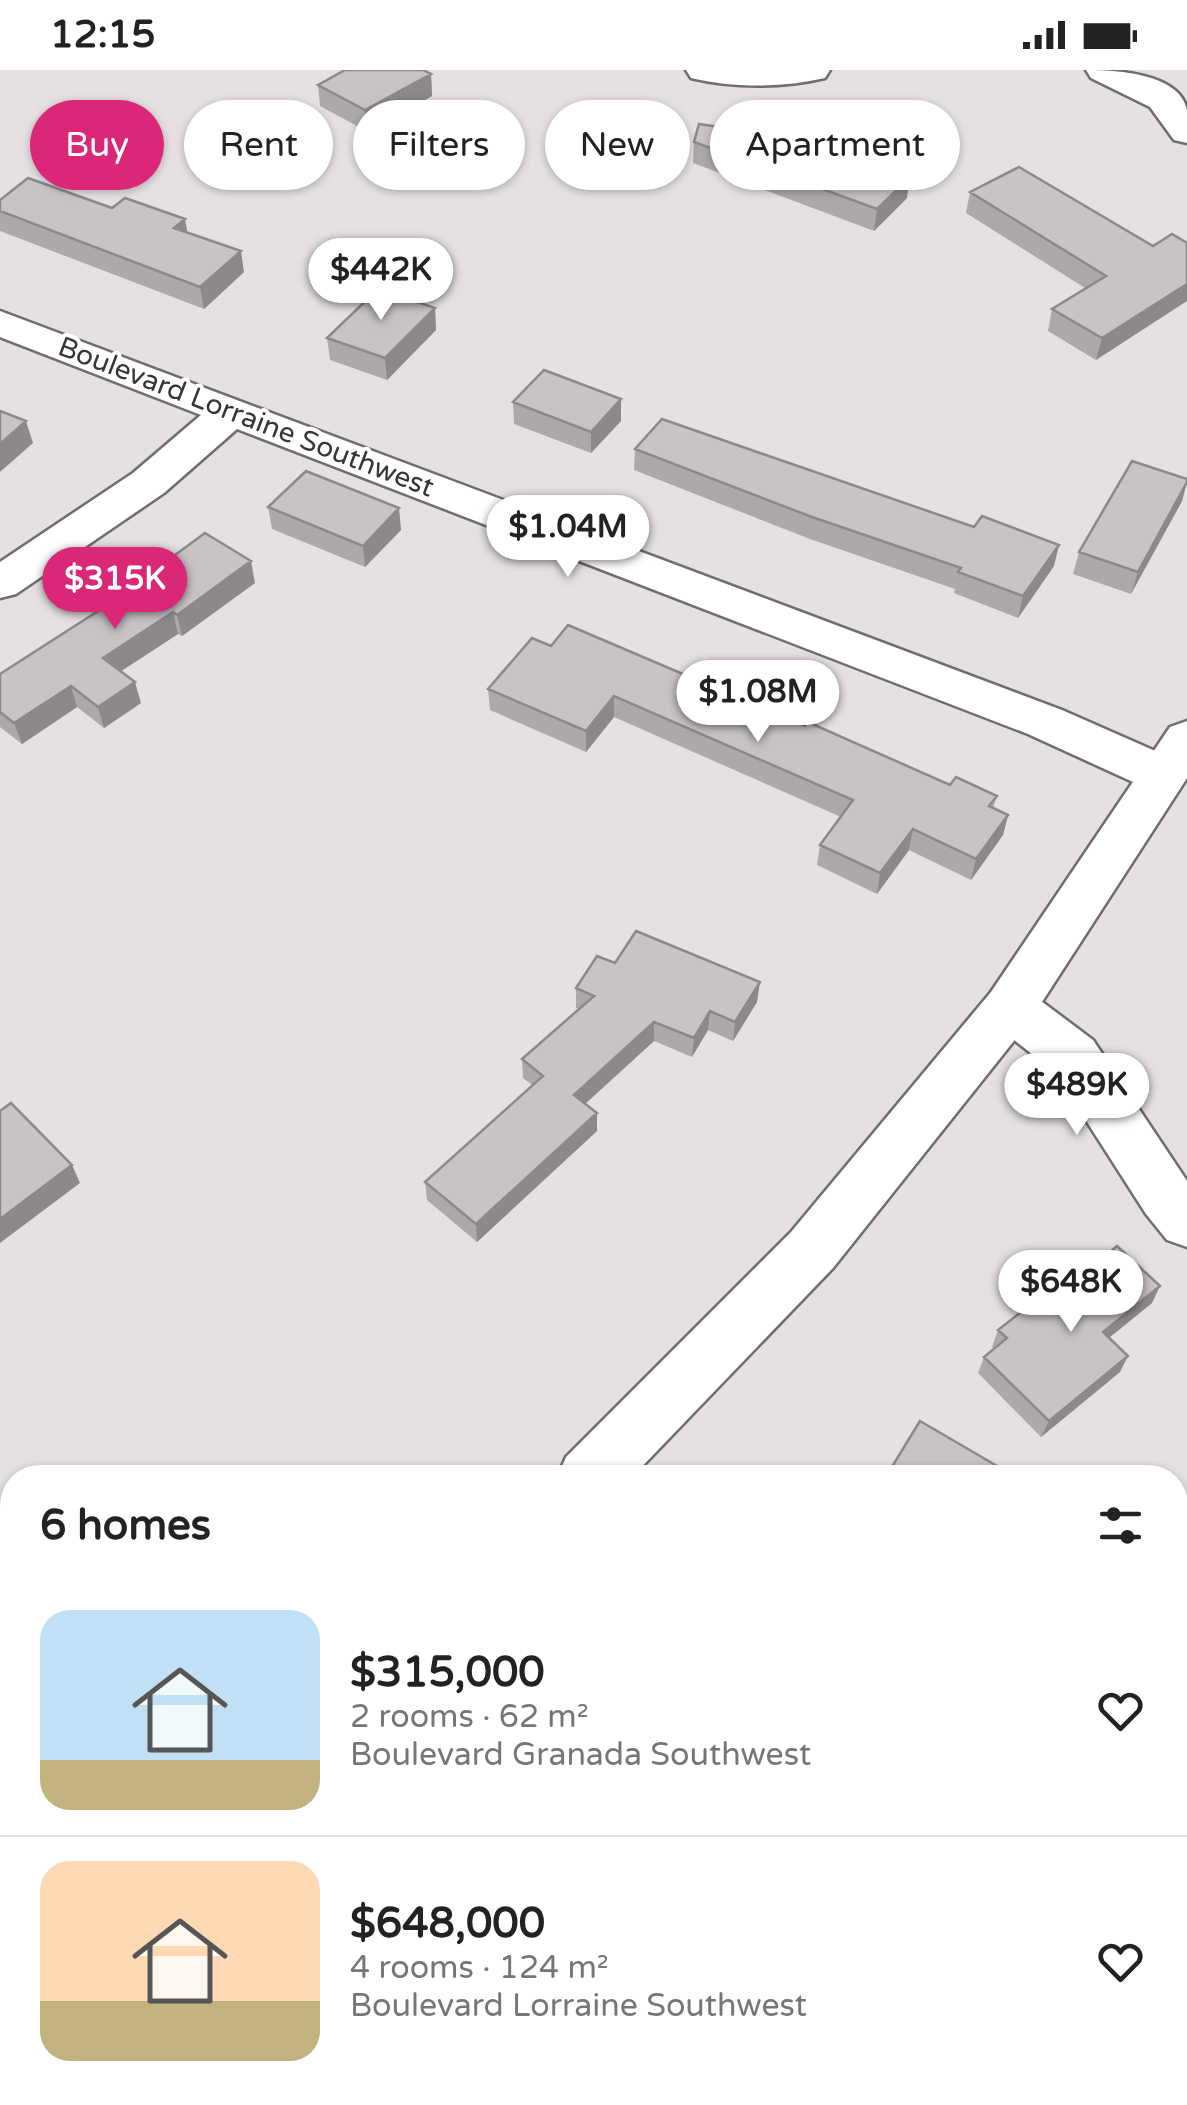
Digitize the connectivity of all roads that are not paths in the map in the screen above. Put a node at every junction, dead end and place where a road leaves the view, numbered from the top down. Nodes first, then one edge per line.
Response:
1 (704, 70) edge
2 (812, 70) edge
3 (1104, 70) edge
4 (1152, 84) edge
5 (1187, 132) edge
6 (0, 323) edge
7 (230, 411) junction
8 (0, 583) edge
9 (1174, 756) edge
10 (1010, 1007) junction
11 (1187, 1222) edge
12 (601, 1465) edge

1 - 2 street
3 - 4 street
4 - 5 street
6 - 7 street, Boulevard Lorraine Southwest
7 - 8 street
7 - 9 street, Boulevard Lorraine Southwest
9 - 10 street
10 - 11 street
10 - 12 street

